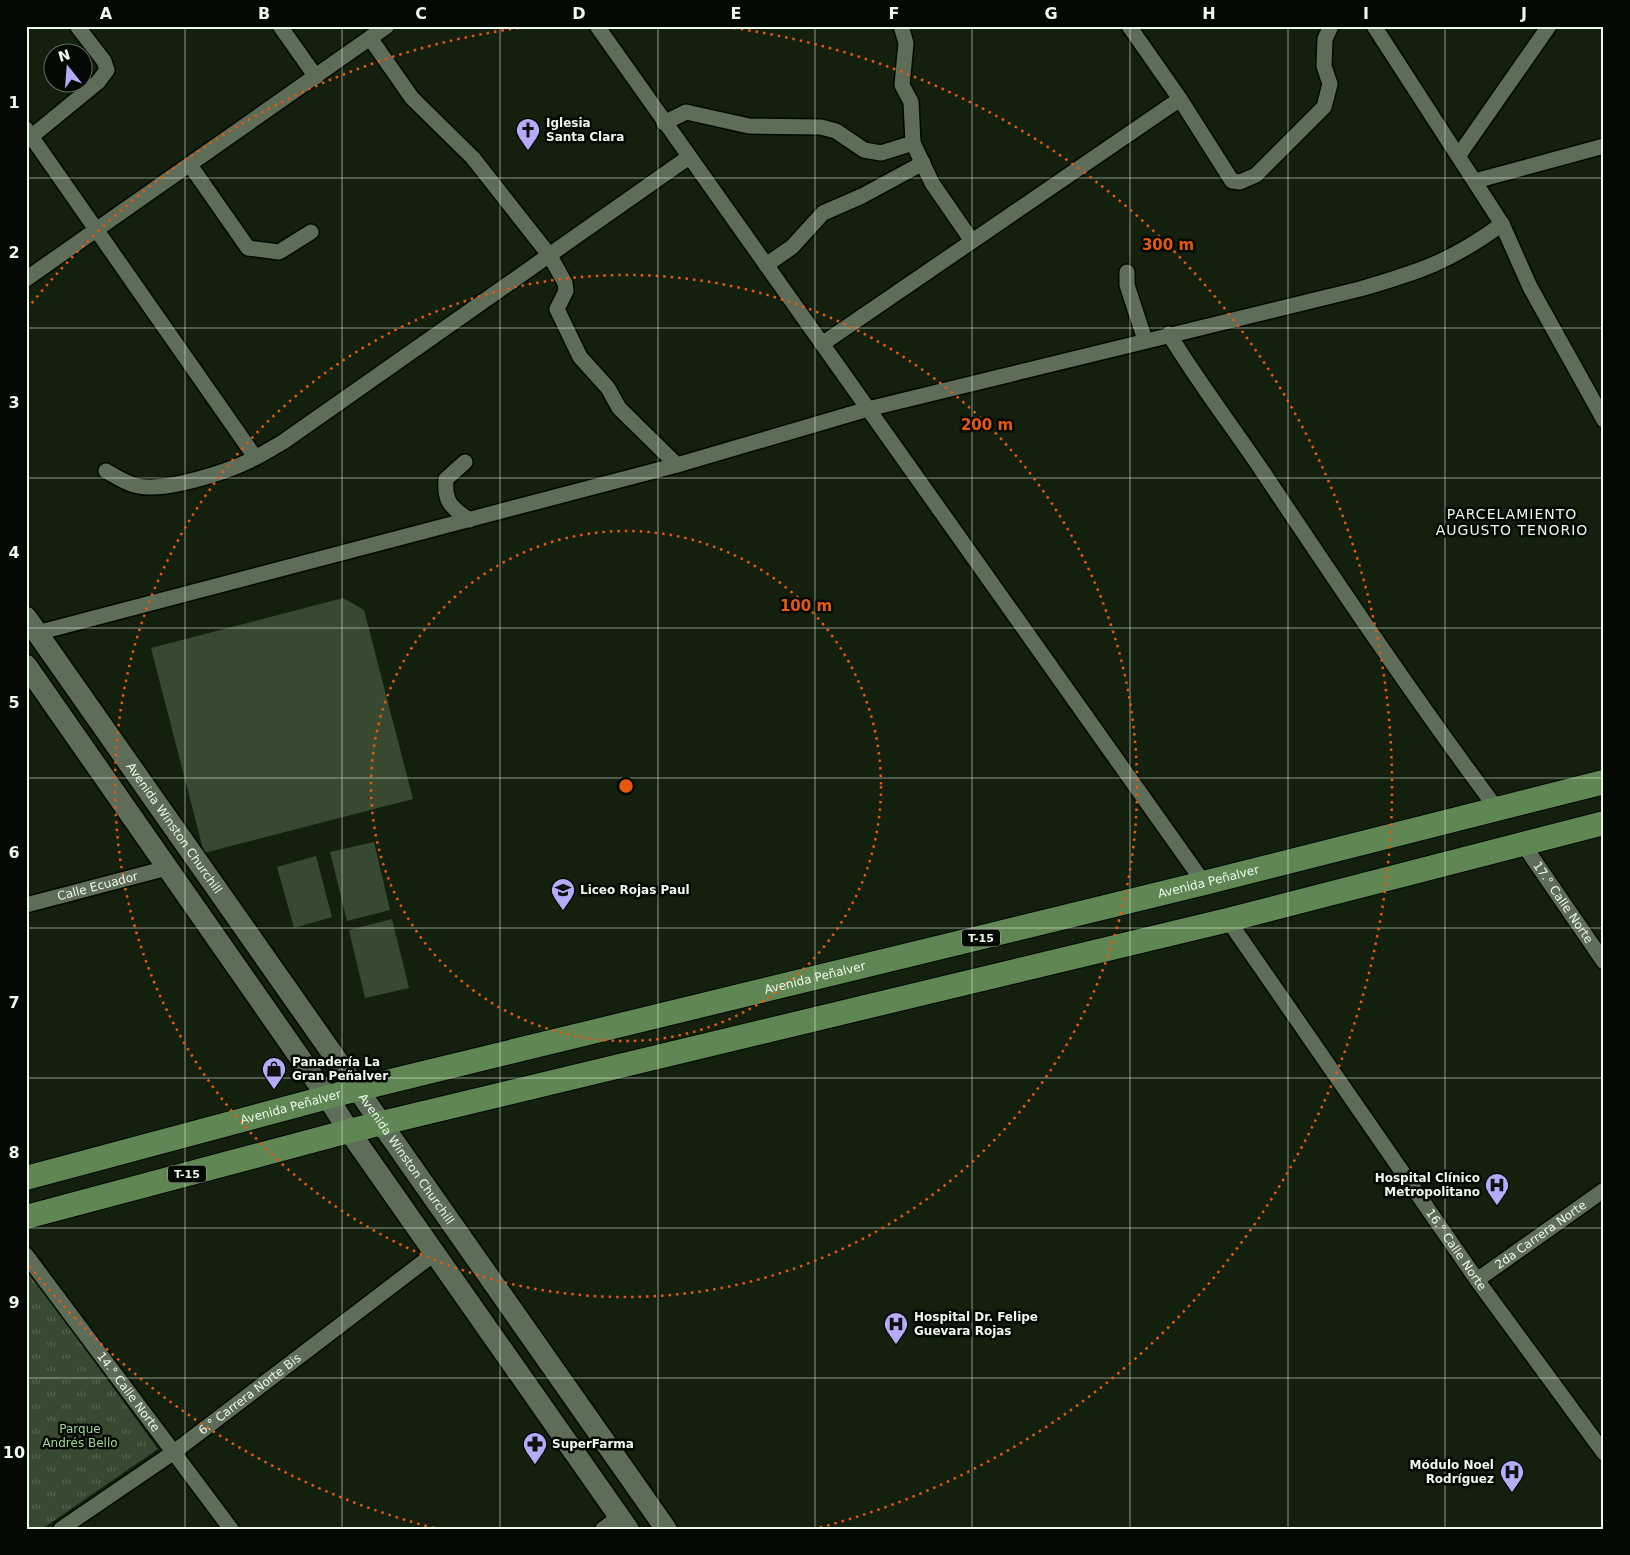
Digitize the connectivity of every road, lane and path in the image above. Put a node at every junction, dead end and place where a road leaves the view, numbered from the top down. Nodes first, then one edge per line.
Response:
1 (77, 26) edge
2 (280, 26) edge
3 (386, 26) edge
4 (597, 26) edge
5 (901, 26) edge
6 (1129, 26) edge
7 (1331, 26) edge
8 (1374, 26) edge
9 (1550, 26) edge
10 (370, 38) junction
11 (316, 77) junction
12 (1180, 99) junction
13 (664, 123) junction
14 (28, 136) edge
15 (913, 143) junction
16 (1604, 146) edge
17 (1459, 155) junction
18 (689, 157) junction
19 (922, 163) junction
20 (190, 166) junction
21 (1475, 181) junction
22 (1502, 224) junction
23 (97, 230) junction
24 (312, 232) dead end
25 (972, 241) junction
26 (550, 256) junction
27 (766, 265) junction
28 (1127, 272) dead end
29 (26, 279) edge
30 (1169, 334) junction
31 (1145, 340) junction
32 (822, 344) junction
33 (868, 409) junction
34 (1604, 420) edge
35 (255, 457) junction
36 (465, 462) dead end
37 (677, 465) junction
38 (106, 471) dead end
39 (468, 520) junction
40 (32, 625) edge
41 (26, 665) edge
42 (1604, 782) edge
43 (1497, 809) junction
44 (1604, 823) edge
45 (1522, 844) junction
46 (168, 868) junction
47 (1204, 884) junction
48 (26, 904) edge
49 (1228, 920) junction
50 (1604, 962) edge
51 (358, 1089) junction
52 (328, 1098) junction
53 (382, 1124) junction
54 (349, 1132) junction
55 (26, 1178) edge
56 (1604, 1190) edge
57 (26, 1217) edge
58 (435, 1253) junction
59 (26, 1255) edge
60 (1477, 1280) junction
61 (174, 1452) junction
62 (1604, 1453) edge
63 (617, 1525) edge
64 (62, 1529) edge
65 (230, 1529) edge
66 (666, 1529) edge

1 - 14 street
2 - 11 street
3 - 10 street
4 - 13 street
5 - 15 street
6 - 12 street
7 - 12 street
8 - 17 street
9 - 17 street
10 - 11 street
10 - 26 street
11 - 20 street
12 - 25 street
13 - 15 street
13 - 18 street
14 - 23 street
15 - 19 street
16 - 21 street
17 - 21 street
18 - 26 street
18 - 27 street
19 - 25 street
19 - 27 street
20 - 23 street
20 - 24 street
21 - 22 street
22 - 30 street
22 - 34 street
23 - 29 street
23 - 35 street
25 - 32 street
26 - 35 street
26 - 37 street
27 - 32 street
28 - 31 street
30 - 31 street
30 - 43 street
31 - 33 street
32 - 33 street
33 - 37 street
33 - 47 street
35 - 38 street
36 - 39 street
37 - 39 street
39 - 40 street
40 - 51 street, Avenida Winston Churchill
41 - 46 street
42 - 43 main road, Avenida Peñalver / T-15
43 - 47 main road, Avenida Peñalver / T-15
44 - 45 main road, T-15
45 - 49 main road, T-15
45 - 50 street, 17.° Calle Norte
46 - 48 street, Calle Ecuador
46 - 52 street
47 - 51 main road, Avenida Peñalver / T-15
49 - 53 main road, T-15
49 - 60 street, 16.° Calle Norte
51 - 52 main road, Avenida Peñalver / T-15
51 - 53 street, Avenida Winston Churchill
52 - 54 street
52 - 55 main road, Avenida Peñalver / T-15
53 - 54 main road, T-15
53 - 66 street, Avenida Winston Churchill
54 - 57 main road, T-15
54 - 58 street
56 - 60 street, 2da Carrera Norte
58 - 61 street, 6.° Carrera Norte Bis
58 - 63 street
59 - 61 street, 14.° Calle Norte
60 - 62 street, 16.° Calle Norte
61 - 64 street, 6.° Carrera Norte Bis
61 - 65 street, 14.° Calle Norte

